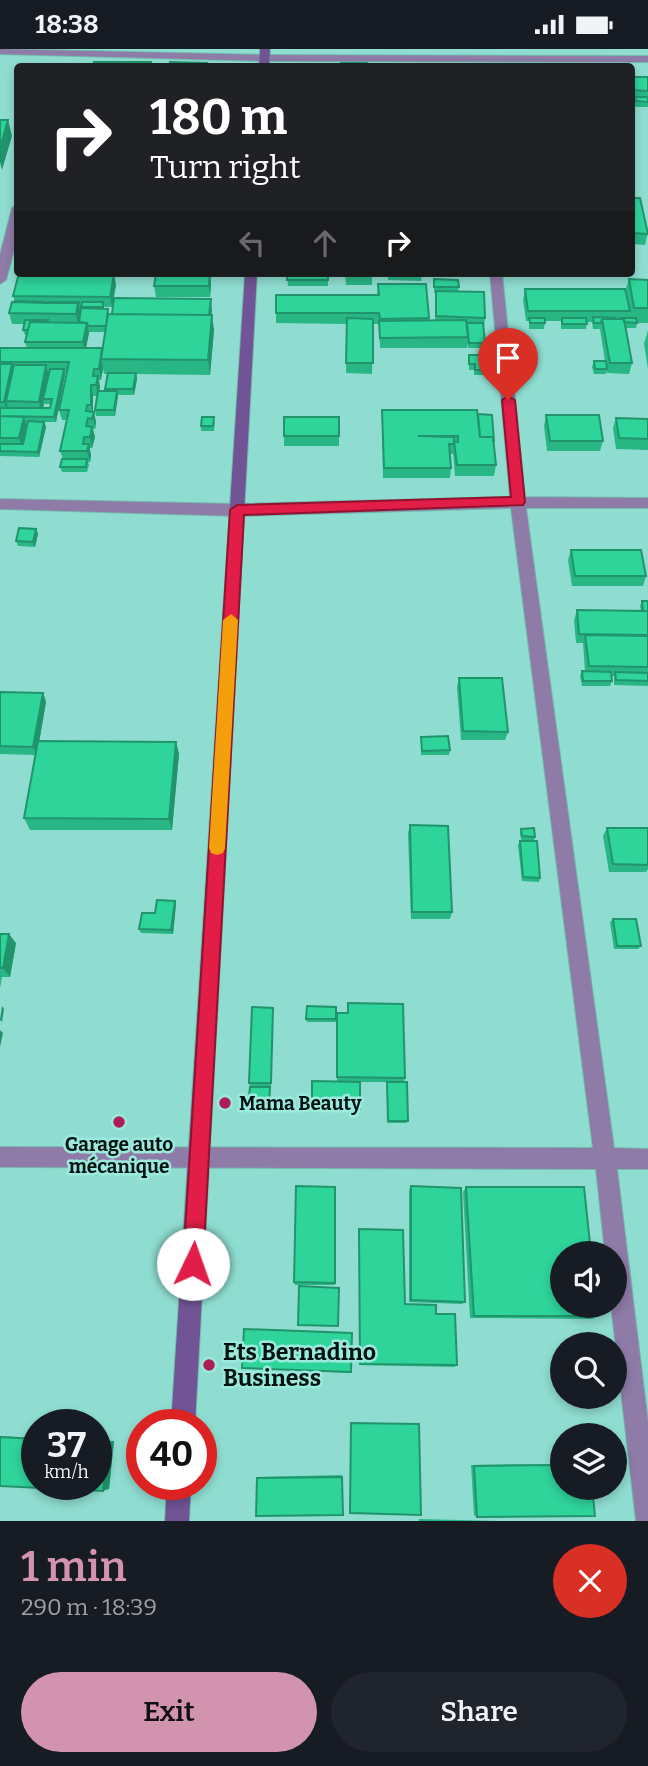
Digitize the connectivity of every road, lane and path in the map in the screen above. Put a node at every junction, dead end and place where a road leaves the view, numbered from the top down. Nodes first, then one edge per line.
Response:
1 (56, 50) edge
2 (0, 51) edge
3 (264, 58) edge
4 (648, 59) edge
5 (475, 62) edge
6 (14, 224) edge
7 (251, 277) edge
8 (496, 277) edge
9 (0, 280) edge
10 (518, 502) junction
11 (0, 503) edge
12 (648, 503) edge
13 (237, 510) junction
14 (0, 1157) edge
15 (199, 1157) junction
16 (605, 1159) junction
17 (648, 1159) edge
18 (184, 1409) edge
19 (179, 1500) edge
20 (177, 1521) edge
21 (648, 1521) edge

1 - 2 street
1 - 3 street
3 - 5 street
4 - 5 street
6 - 9 street
7 - 13 street
8 - 10 street
10 - 12 street
10 - 13 street
10 - 16 street
11 - 13 street
13 - 15 street
14 - 15 street
15 - 16 street
15 - 18 street
16 - 17 street
16 - 21 street
19 - 20 street

